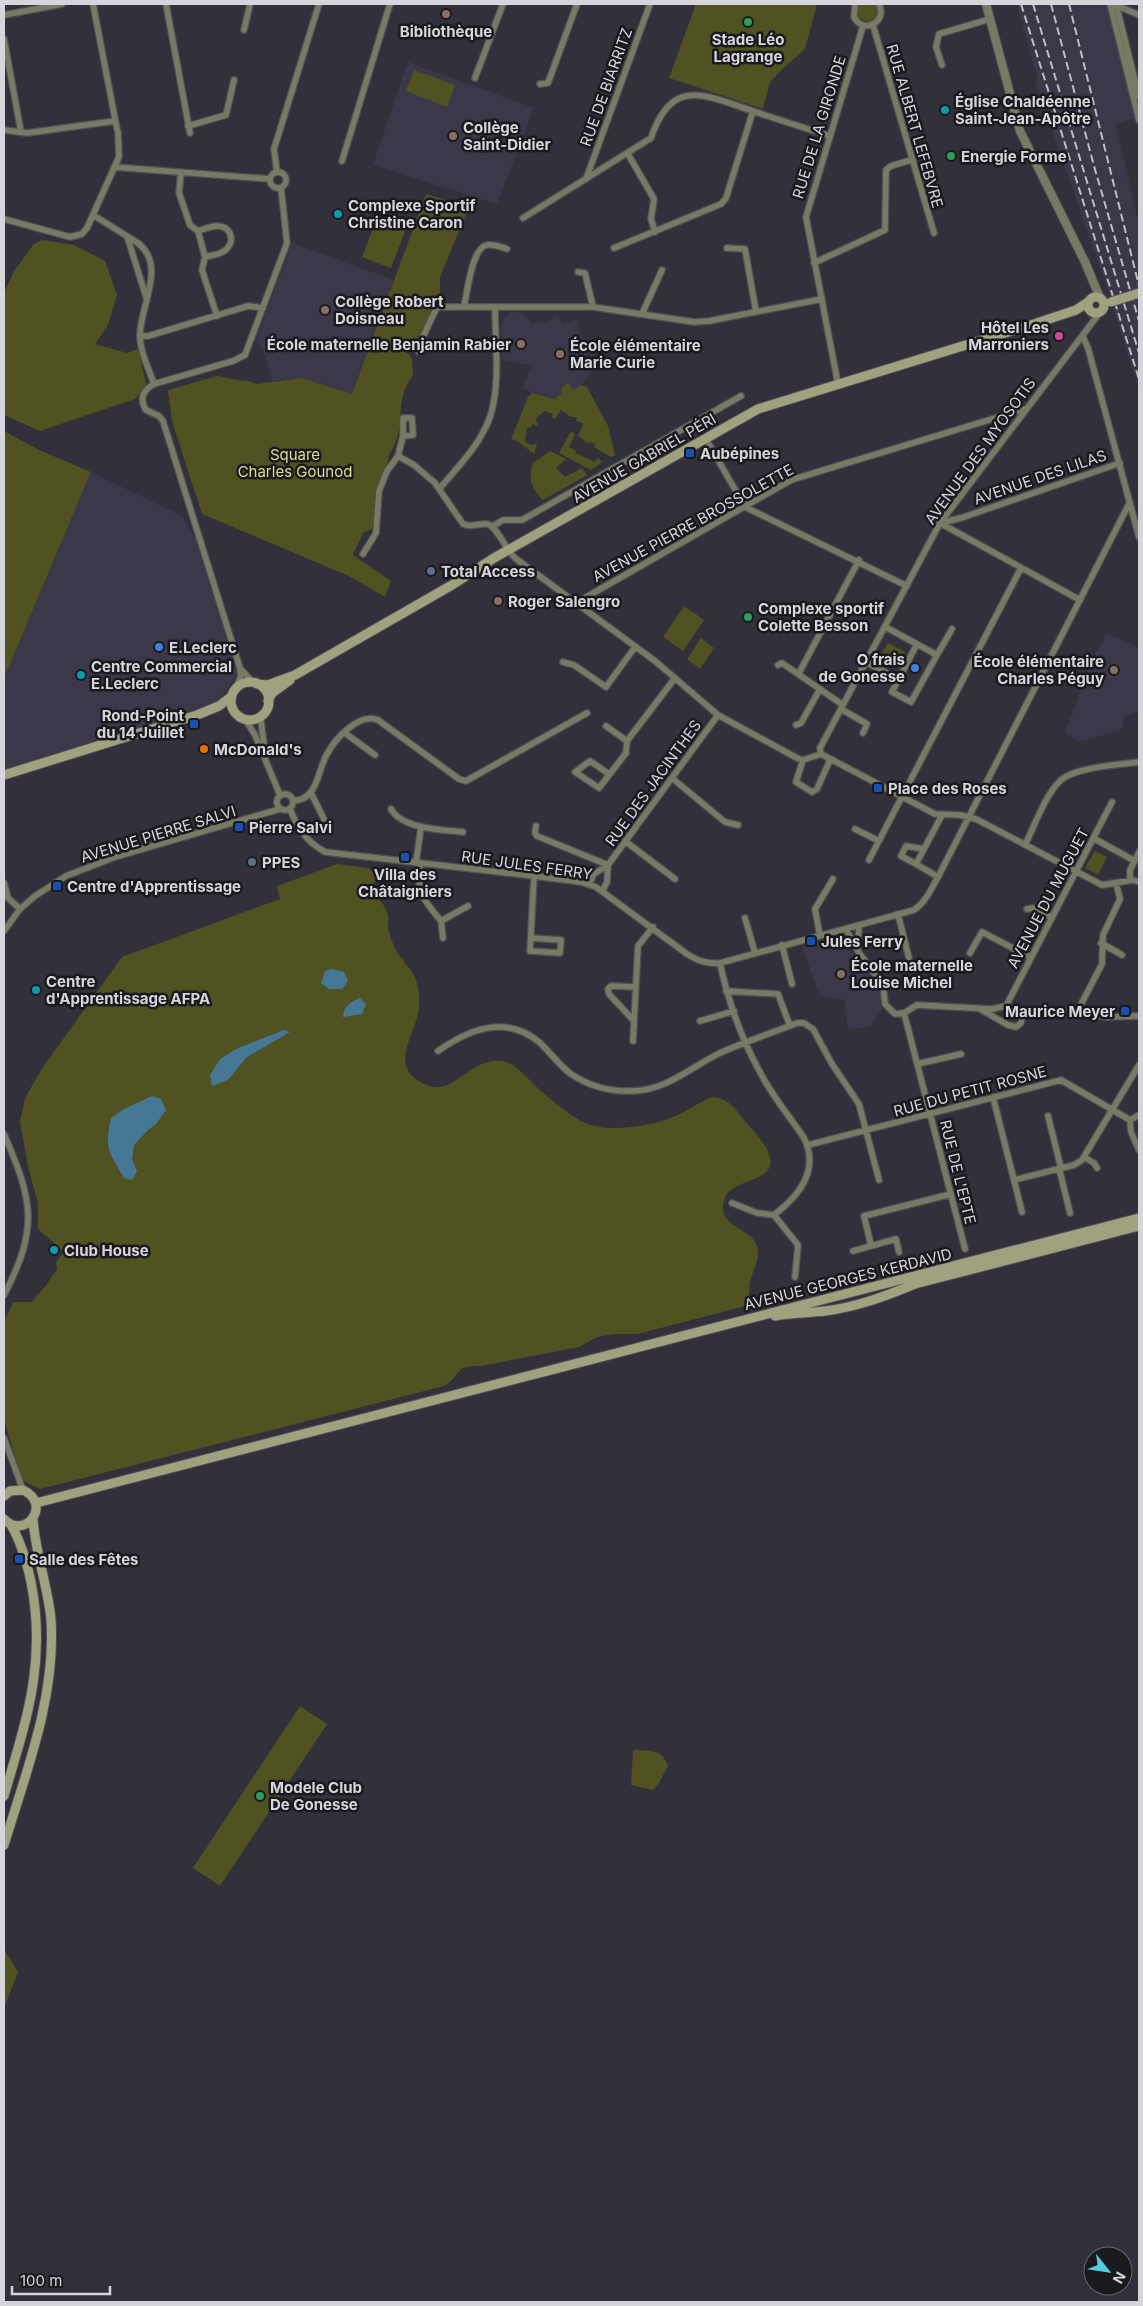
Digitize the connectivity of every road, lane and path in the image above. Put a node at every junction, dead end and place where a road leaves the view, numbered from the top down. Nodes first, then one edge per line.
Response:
1 (62, 4) edge
2 (93, 4) edge
3 (166, 4) edge
4 (250, 4) edge
5 (320, 4) edge
6 (390, 4) edge
7 (503, 4) edge
8 (577, 4) edge
9 (650, 4) edge
10 (856, 4) edge
11 (879, 4) edge
12 (986, 4) edge
13 (1113, 5) edge
14 (4, 15) edge
15 (1139, 15) edge
16 (986, 20) junction
17 (873, 25) junction
18 (863, 26) junction
19 (244, 30) dead end
20 (4, 39) edge
21 (942, 66) dead end
22 (475, 78) dead end
23 (234, 80) dead end
24 (540, 84) dead end
25 (1139, 97) edge
26 (753, 111) junction
27 (1139, 120) edge
28 (115, 121) junction
29 (188, 126) junction
30 (4, 130) edge
31 (21, 132) junction
32 (190, 133) dead end
33 (830, 136) junction
34 (628, 154) junction
35 (912, 160) junction
36 (342, 161) dead end
37 (114, 167) junction
38 (181, 172) junction
39 (277, 172) junction
40 (270, 179) junction
41 (586, 179) junction
42 (281, 188) junction
43 (92, 215) junction
44 (523, 218) dead end
45 (4, 219) edge
46 (198, 231) junction
47 (656, 232) junction
48 (934, 233) dead end
49 (127, 236) junction
50 (614, 248) dead end
51 (726, 248) dead end
52 (507, 249) dead end
53 (206, 257) junction
54 (814, 263) junction
55 (662, 270) dead end
56 (578, 272) dead end
57 (1092, 281) junction
58 (1139, 293) edge
59 (822, 299) junction
60 (147, 300) junction
61 (1089, 301) junction
62 (464, 307) junction
63 (495, 307) junction
64 (593, 307) junction
65 (1100, 307) junction
66 (263, 308) junction
67 (756, 312) junction
68 (642, 314) junction
69 (217, 316) junction
70 (1032, 325) junction
71 (140, 336) junction
72 (1082, 337) junction
73 (419, 352) dead end
74 (154, 384) junction
75 (838, 384) junction
76 (741, 396) dead end
77 (1025, 409) junction
78 (403, 436) dead end
79 (706, 439) junction
80 (398, 456) junction
81 (1120, 463) junction
82 (439, 489) junction
83 (1130, 502) junction
84 (745, 507) junction
85 (940, 523) junction
86 (493, 526) junction
87 (1139, 536) edge
88 (508, 551) junction
89 (363, 554) dead end
90 (859, 560) junction
91 (1021, 568) junction
92 (907, 586) junction
93 (1080, 600) junction
94 (576, 603) junction
95 (885, 627) junction
96 (952, 629) dead end
97 (917, 644) junction
98 (635, 647) junction
99 (937, 655) junction
100 (563, 662) dead end
101 (866, 662) junction
102 (778, 665) dead end
103 (240, 668) junction
104 (799, 673) junction
105 (295, 675) junction
106 (675, 678) junction
107 (898, 679) junction
108 (255, 684) junction
109 (820, 689) junction
110 (233, 693) junction
111 (268, 701) junction
112 (842, 707) junction
113 (587, 713) dead end
114 (197, 715) junction
115 (262, 715) junction
116 (718, 715) junction
117 (241, 717) junction
118 (796, 725) dead end
119 (606, 726) dead end
120 (345, 732) junction
121 (863, 733) dead end
122 (627, 741) junction
123 (821, 754) junction
124 (375, 755) dead end
125 (266, 759) junction
126 (803, 760) junction
127 (830, 760) junction
128 (1139, 762) edge
129 (4, 774) edge
130 (609, 774) junction
131 (672, 778) junction
132 (310, 793) junction
133 (280, 795) junction
134 (902, 796) junction
135 (293, 801) junction
136 (1112, 802) dead end
137 (280, 809) junction
138 (290, 809) junction
139 (391, 809) dead end
140 (942, 815) junction
141 (967, 817) junction
142 (738, 825) dead end
143 (421, 826) junction
144 (536, 826) dead end
145 (329, 828) dead end
146 (855, 828) dead end
147 (463, 832) dead end
148 (1093, 838) junction
149 (625, 841) junction
150 (879, 841) junction
151 (1025, 844) junction
152 (924, 849) junction
153 (1139, 852) edge
154 (868, 860) dead end
155 (1135, 861) junction
156 (418, 863) junction
157 (916, 864) junction
158 (608, 865) junction
159 (1076, 871) junction
160 (534, 876) junction
161 (938, 877) junction
162 (675, 879) dead end
163 (833, 880) dead end
164 (1130, 880) junction
165 (1139, 882) edge
166 (4, 883) edge
167 (1116, 883) junction
168 (589, 884) junction
169 (603, 890) junction
170 (468, 906) dead end
171 (20, 909) junction
172 (1027, 909) dead end
173 (898, 914) junction
174 (745, 918) dead end
175 (1052, 918) junction
176 (441, 921) junction
177 (859, 925) junction
178 (653, 927) junction
179 (846, 929) junction
180 (4, 931) edge
181 (820, 936) junction
182 (443, 938) dead end
183 (531, 938) junction
184 (1101, 943) junction
185 (782, 945) junction
186 (859, 952) junction
187 (755, 953) junction
188 (970, 953) dead end
189 (1122, 955) dead end
190 (1030, 957) junction
191 (909, 958) dead end
192 (720, 963) junction
193 (792, 984) dead end
194 (636, 987) junction
195 (726, 991) junction
196 (1006, 1006) junction
197 (978, 1008) junction
198 (1024, 1010) junction
199 (734, 1011) junction
200 (1077, 1012) junction
201 (904, 1013) junction
202 (1139, 1016) edge
203 (634, 1021) junction
204 (700, 1021) dead end
205 (790, 1026) junction
206 (633, 1041) dead end
207 (746, 1042) junction
208 (438, 1051) dead end
209 (961, 1054) dead end
210 (918, 1064) junction
211 (1139, 1065) edge
212 (993, 1097) junction
213 (1113, 1110) junction
214 (930, 1113) junction
215 (1139, 1115) edge
216 (1048, 1116) dead end
217 (1130, 1120) junction
218 (867, 1132) junction
219 (4, 1134) edge
220 (808, 1145) junction
221 (1139, 1150) edge
222 (1084, 1157) junction
223 (1060, 1168) junction
224 (1097, 1168) dead end
225 (879, 1180) dead end
226 (1014, 1180) junction
227 (951, 1194) junction
228 (732, 1202) dead end
229 (1022, 1212) dead end
230 (1070, 1213) dead end
231 (774, 1215) junction
232 (1139, 1218) edge
233 (1139, 1226) edge
234 (871, 1246) junction
235 (965, 1249) dead end
236 (853, 1251) dead end
237 (899, 1252) dead end
238 (795, 1277) dead end
239 (4, 1296) edge
240 (735, 1322) junction
241 (4, 1438) edge
242 (23, 1490) junction
243 (4, 1492) edge
244 (4, 1496) edge
245 (36, 1503) junction
246 (33, 1519) junction
247 (7, 1522) edge
248 (4, 1796) edge
249 (4, 1845) edge

1 - 14 street
2 - 28 street
3 - 29 street
4 - 19 street
5 - 39 street
6 - 36 street
7 - 22 street
8 - 24 street
9 - 41 street, RUE DE BIARRITZ
10 - 18 street
11 - 17 street
12 - 16 street
13 - 15 street
13 - 25 street
13 - 27 street
16 - 21 street
16 - 57 street
17 - 18 street
17 - 35 street, RUE ALBERT LEFEBVRE
18 - 33 street, RUE DE LA GIRONDE
20 - 31 street
23 - 29 street
26 - 33 street
26 - 34 street
26 - 47 street
28 - 31 street
28 - 37 street
29 - 32 street
30 - 31 street
33 - 54 street, RUE DE LA GIRONDE
34 - 41 street
34 - 47 street
35 - 48 street, RUE ALBERT LEFEBVRE
35 - 54 street
37 - 38 street
37 - 43 street
38 - 40 street
38 - 46 street
39 - 40 street
39 - 42 street
40 - 42 street
41 - 44 street
42 - 66 street
43 - 45 street
43 - 49 street
46 - 53 street
46 - 53 street
47 - 50 street
49 - 60 street
49 - 60 street
51 - 67 street
52 - 62 street
53 - 69 street
54 - 59 street, RUE DE LA GIRONDE
55 - 68 street
56 - 64 street
57 - 61 street
57 - 65 street
58 - 65 main road, AVENUE GABRIEL PÉRI, bridge
59 - 67 street
59 - 75 street, RUE DE LA GIRONDE
60 - 71 street
61 - 65 main road
61 - 70 main road, AVENUE GABRIEL PÉRI
62 - 63 street
62 - 73 street
63 - 64 street
63 - 82 street
64 - 68 street
65 - 70 main road, AVENUE GABRIEL PÉRI
65 - 72 street, AVENUE DES MYOSOTIS
66 - 69 street
66 - 74 street
67 - 68 street
69 - 71 street
70 - 75 main road, AVENUE GABRIEL PÉRI
71 - 74 street
72 - 77 street, AVENUE DES MYOSOTIS
72 - 81 street
74 - 103 street
75 - 79 main road, AVENUE GABRIEL PÉRI
76 - 86 street
77 - 84 street, AVENUE PIERRE BROSSOLETTE
77 - 85 street, AVENUE DES MYOSOTIS
78 - 80 street
79 - 84 street
79 - 88 main road, AVENUE GABRIEL PÉRI
80 - 82 street
80 - 89 street
81 - 83 street
81 - 85 street, AVENUE DES LILAS
82 - 86 street
83 - 87 street
83 - 93 street, RUE JULES FERRY
84 - 90 street
84 - 94 street, AVENUE PIERRE BROSSOLETTE
85 - 91 street
85 - 92 street, AVENUE DES MYOSOTIS
86 - 88 street
88 - 94 street
88 - 105 main road, AVENUE GABRIEL PÉRI
90 - 92 street
90 - 104 street
91 - 93 street
91 - 134 street
92 - 95 street, AVENUE DES MYOSOTIS
93 - 141 street, RUE JULES FERRY
94 - 98 street
95 - 97 street
95 - 101 street, AVENUE DES MYOSOTIS
96 - 99 street
97 - 99 street
97 - 107 street
98 - 100 street
98 - 106 street
99 - 107 street
101 - 107 street
101 - 112 street, AVENUE DES MYOSOTIS
102 - 104 street
103 - 108 street
103 - 110 street
104 - 109 street
105 - 108 main road, AVENUE GABRIEL PÉRI
105 - 111 main road, AVENUE GABRIEL PÉRI
106 - 116 street
106 - 122 street
108 - 110 main road
108 - 111 main road
109 - 112 street
109 - 118 street
110 - 114 main road
110 - 117 main road
111 - 115 main road
112 - 121 street
112 - 123 street, AVENUE DES MYOSOTIS
113 - 120 street
114 - 117 main road
114 - 129 main road
115 - 117 main road
115 - 125 street
116 - 126 street
116 - 131 street, RUE DES JACINTHES
117 - 125 street
119 - 122 street
120 - 124 street
120 - 132 street
122 - 130 street
123 - 126 street
123 - 127 street
125 - 133 street
126 - 127 street
127 - 134 street
128 - 151 street
130 - 130 street
131 - 142 street
131 - 149 street, RUE DES JACINTHES
132 - 135 street
132 - 145 street
133 - 135 street
133 - 137 street
134 - 140 street
134 - 150 street
135 - 138 street
136 - 148 street, AVENUE DU MUGUET
137 - 138 street
137 - 171 street, AVENUE PIERRE SALVI
138 - 156 street, RUE JULES FERRY
139 - 143 street
140 - 141 street
140 - 152 street
141 - 151 street
141 - 161 street, RUE JULES FERRY
143 - 147 street
143 - 156 street
144 - 158 street
146 - 150 street
148 - 155 street
148 - 159 street, AVENUE DU MUGUET
149 - 158 street, RUE DES JACINTHES
149 - 162 street
150 - 154 street
151 - 159 street
152 - 157 street
152 - 157 street
153 - 155 street
155 - 164 street
156 - 160 street, RUE JULES FERRY
156 - 176 street
157 - 161 street
158 - 168 street
158 - 169 street
159 - 167 street
159 - 175 street, AVENUE DU MUGUET
160 - 168 street, RUE JULES FERRY
160 - 183 street
161 - 173 street, RUE JULES FERRY
163 - 181 street
164 - 165 street
164 - 167 street
166 - 171 street
167 - 184 street
168 - 169 street, RUE JULES FERRY
169 - 178 street, RUE JULES FERRY
170 - 176 street
171 - 180 street, AVENUE PIERRE SALVI
172 - 175 street
173 - 177 street, RUE JULES FERRY
173 - 191 street
174 - 187 street
175 - 190 street, AVENUE DU MUGUET
176 - 182 street
177 - 179 street, RUE JULES FERRY
177 - 186 street
178 - 192 street, RUE JULES FERRY
178 - 194 street
179 - 181 street, RUE JULES FERRY
179 - 186 street
181 - 185 street, RUE JULES FERRY
183 - 183 street
184 - 189 street
184 - 200 street
185 - 187 street, RUE JULES FERRY
185 - 193 street
186 - 201 street
187 - 192 street, RUE JULES FERRY
188 - 190 street
190 - 196 street, AVENUE DU MUGUET
192 - 195 street
194 - 203 street
194 - 203 street
195 - 199 street
195 - 205 street
196 - 197 street
196 - 198 street
197 - 198 street
197 - 201 street
198 - 200 street
199 - 204 street
199 - 207 street
200 - 202 street
201 - 210 street, RUE DE L'EPTE
203 - 206 street
205 - 207 street
205 - 218 street
207 - 208 street
207 - 220 street
209 - 210 street
210 - 214 street, RUE DE L'EPTE
211 - 213 street
212 - 213 street, RUE DU PETIT ROSNE
212 - 214 street, RUE DU PETIT ROSNE
212 - 226 street
213 - 217 street, RUE DU PETIT ROSNE
213 - 222 street
214 - 218 street, RUE DU PETIT ROSNE
214 - 227 street, RUE DE L'EPTE
215 - 217 street
216 - 223 street
217 - 221 street
218 - 220 street, RUE DU PETIT ROSNE
218 - 225 street
219 - 239 street
220 - 231 street
222 - 223 street
222 - 224 street
223 - 226 street
223 - 230 street
226 - 229 street
227 - 234 street
227 - 235 street, RUE DE L'EPTE
228 - 231 street
231 - 238 street
232 - 240 main road, AVENUE GEORGES KERDAVID
233 - 240 main road, AVENUE GEORGES KERDAVID
234 - 236 street
234 - 237 street
240 - 245 main road
241 - 242 street
242 - 244 main road
242 - 245 main road
243 - 244 street
245 - 246 main road
246 - 247 main road
246 - 249 main road
247 - 248 main road

